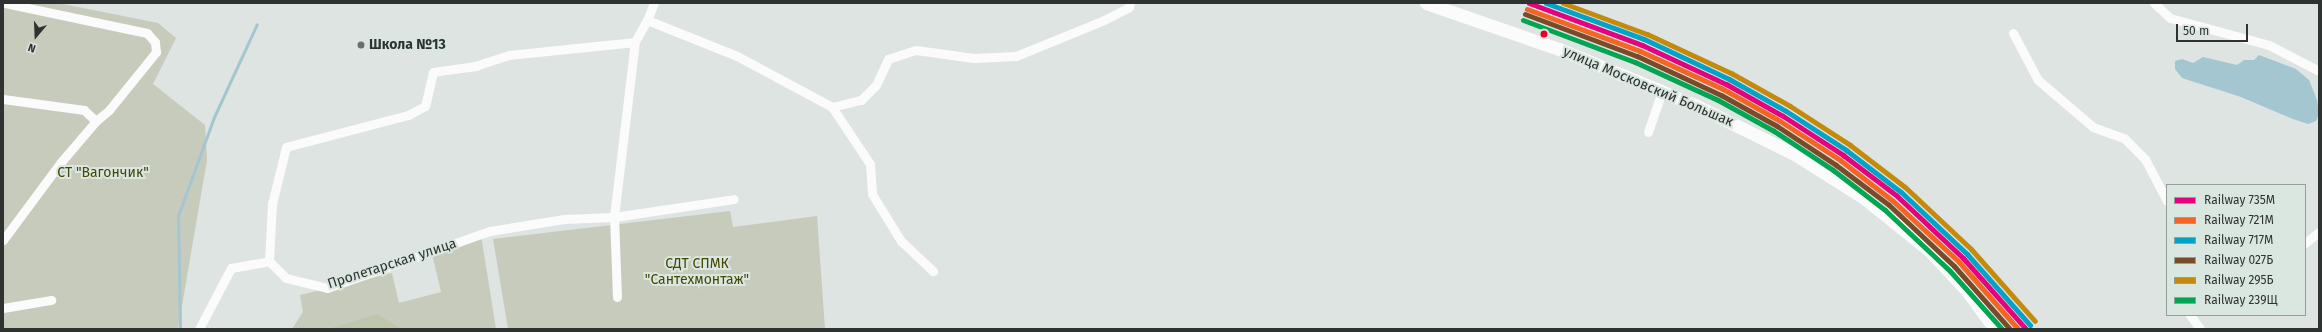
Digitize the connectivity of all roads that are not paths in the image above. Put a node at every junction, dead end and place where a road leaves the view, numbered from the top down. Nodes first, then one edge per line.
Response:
1 (5, 3) edge
2 (654, 3) edge
3 (1130, 3) edge
4 (1426, 3) edge
5 (2154, 3) edge
6 (647, 20) junction
7 (2013, 33) dead end
8 (635, 42) junction
9 (2319, 71) edge
10 (1662, 91) junction
11 (3, 99) edge
12 (832, 107) junction
13 (96, 121) junction
14 (1648, 132) dead end
15 (734, 199) dead end
16 (2166, 199) edge
17 (614, 217) junction
18 (2319, 232) edge
19 (3, 240) edge
20 (2306, 242) edge
21 (269, 261) junction
22 (933, 271) dead end
23 (617, 297) dead end
24 (51, 300) dead end
25 (3, 308) edge
26 (2191, 316) edge
27 (199, 329) edge
28 (1995, 329) edge
29 (2200, 329) edge

1 - 13 street
2 - 6 street
3 - 12 street
4 - 10 street, улица Московский Большак
5 - 9 street
6 - 8 street
6 - 12 street
7 - 16 street
8 - 17 street
8 - 21 street
10 - 14 street
10 - 28 street, улица Московский Большак
11 - 13 street
12 - 22 street
13 - 19 street
15 - 17 street, Пролетарская улица
17 - 21 street, Пролетарская улица
17 - 23 street
18 - 20 street
21 - 27 street
24 - 25 street
26 - 29 street

